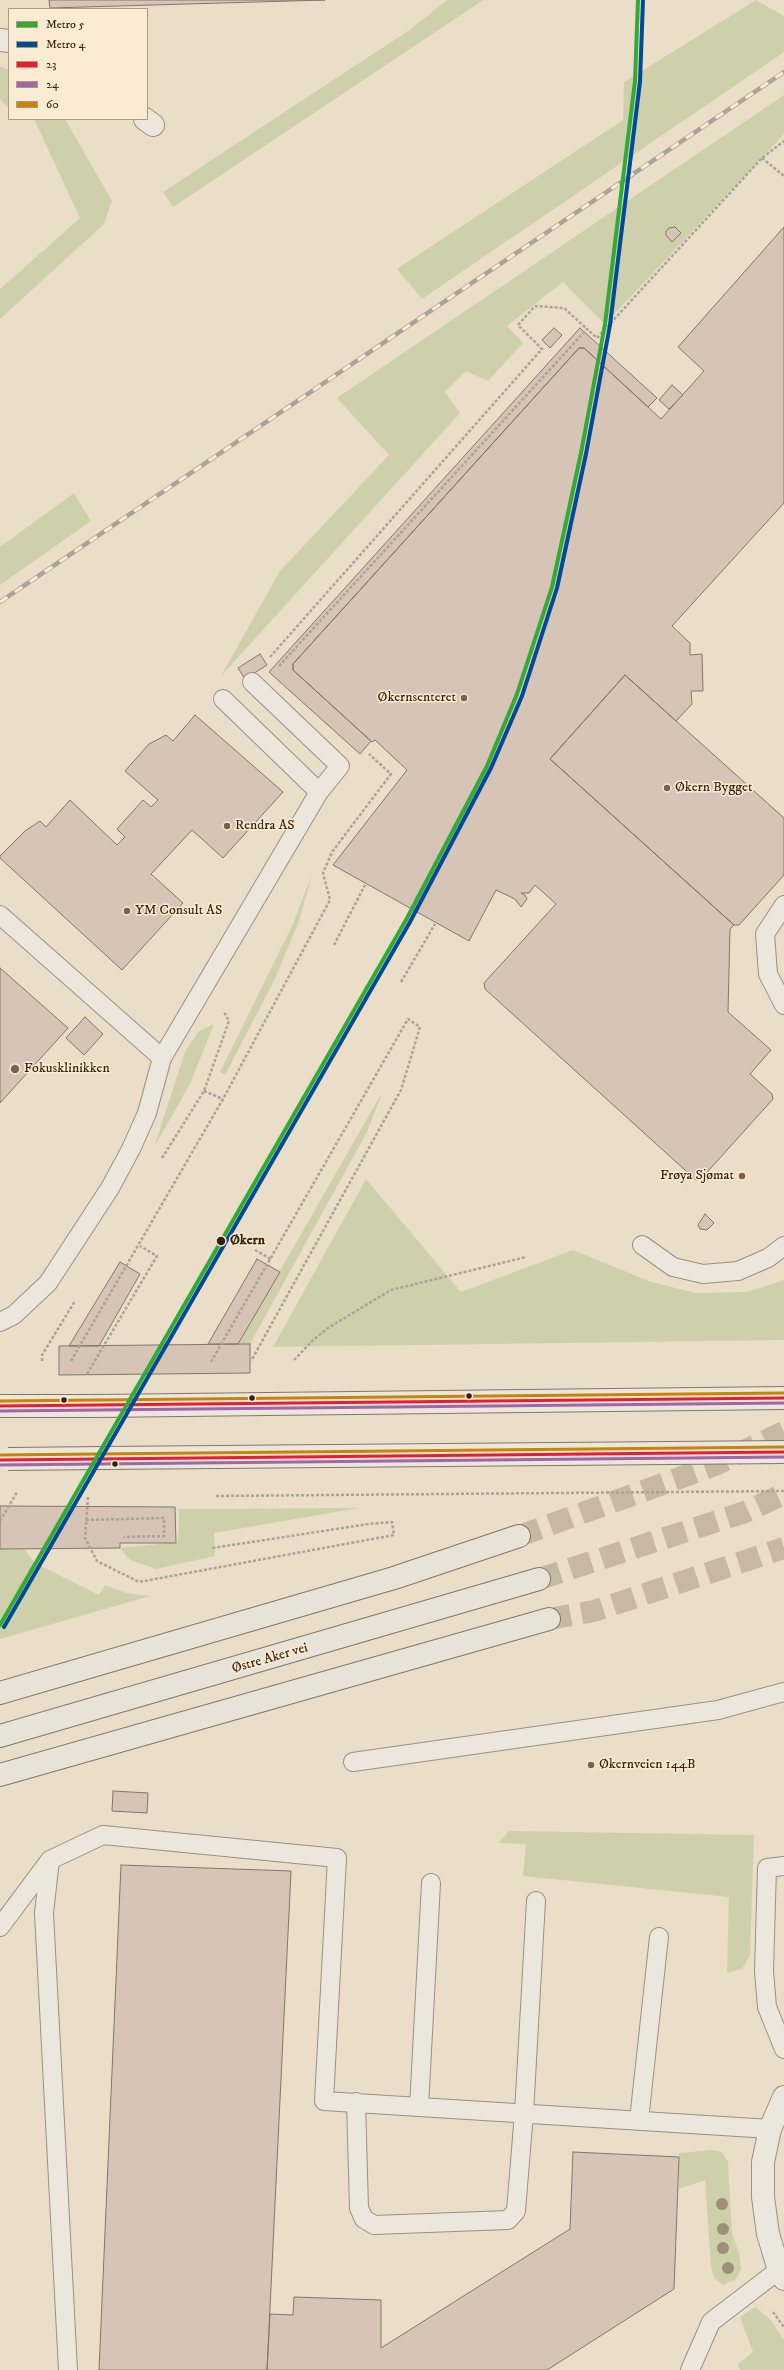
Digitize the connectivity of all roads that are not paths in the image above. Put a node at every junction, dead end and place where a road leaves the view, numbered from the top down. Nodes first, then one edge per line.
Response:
1 (252, 682) road end
2 (223, 699) dead end
3 (319, 792) junction
4 (784, 905) edge
5 (0, 915) edge
6 (784, 1005) edge
7 (162, 1058) junction
8 (642, 1245) dead end
9 (784, 1246) edge
10 (0, 1322) edge
11 (784, 1398) edge
12 (0, 1406) edge
13 (784, 1452) edge
14 (4, 1459) edge
15 (519, 1536) tunnel mouth
16 (539, 1579) tunnel mouth
17 (549, 1619) tunnel mouth
18 (784, 1692) edge
19 (0, 1693) edge
20 (0, 1736) edge
21 (353, 1762) dead end
22 (0, 1775) edge
23 (50, 1860) junction
24 (784, 1866) edge
25 (431, 1883) dead end
26 (536, 1901) dead end
27 (0, 1926) edge
28 (659, 1937) dead end
29 (784, 2049) edge
30 (784, 2097) edge
31 (356, 2102) junction
32 (420, 2107) junction
33 (524, 2113) junction
34 (639, 2120) junction
35 (770, 2129) junction
36 (782, 2274) edge
37 (68, 2370) edge
38 (690, 2370) edge

1 - 3 lane
2 - 3 lane
3 - 7 lane
4 - 6 lane
5 - 7 lane
7 - 10 lane
8 - 9 lane
11 - 12 main road, bridge
13 - 14 main road, bridge
15 - 19 highway
16 - 20 highway, Østre Aker vei
17 - 22 highway
18 - 21 lane
23 - 27 lane
23 - 31 lane
23 - 37 lane
24 - 29 lane
25 - 32 lane
26 - 33 lane
28 - 34 lane
30 - 35 main road
31 - 32 lane
31 - 33 lane
32 - 33 lane
33 - 34 lane
34 - 35 lane
35 - 36 main road
36 - 38 lane

